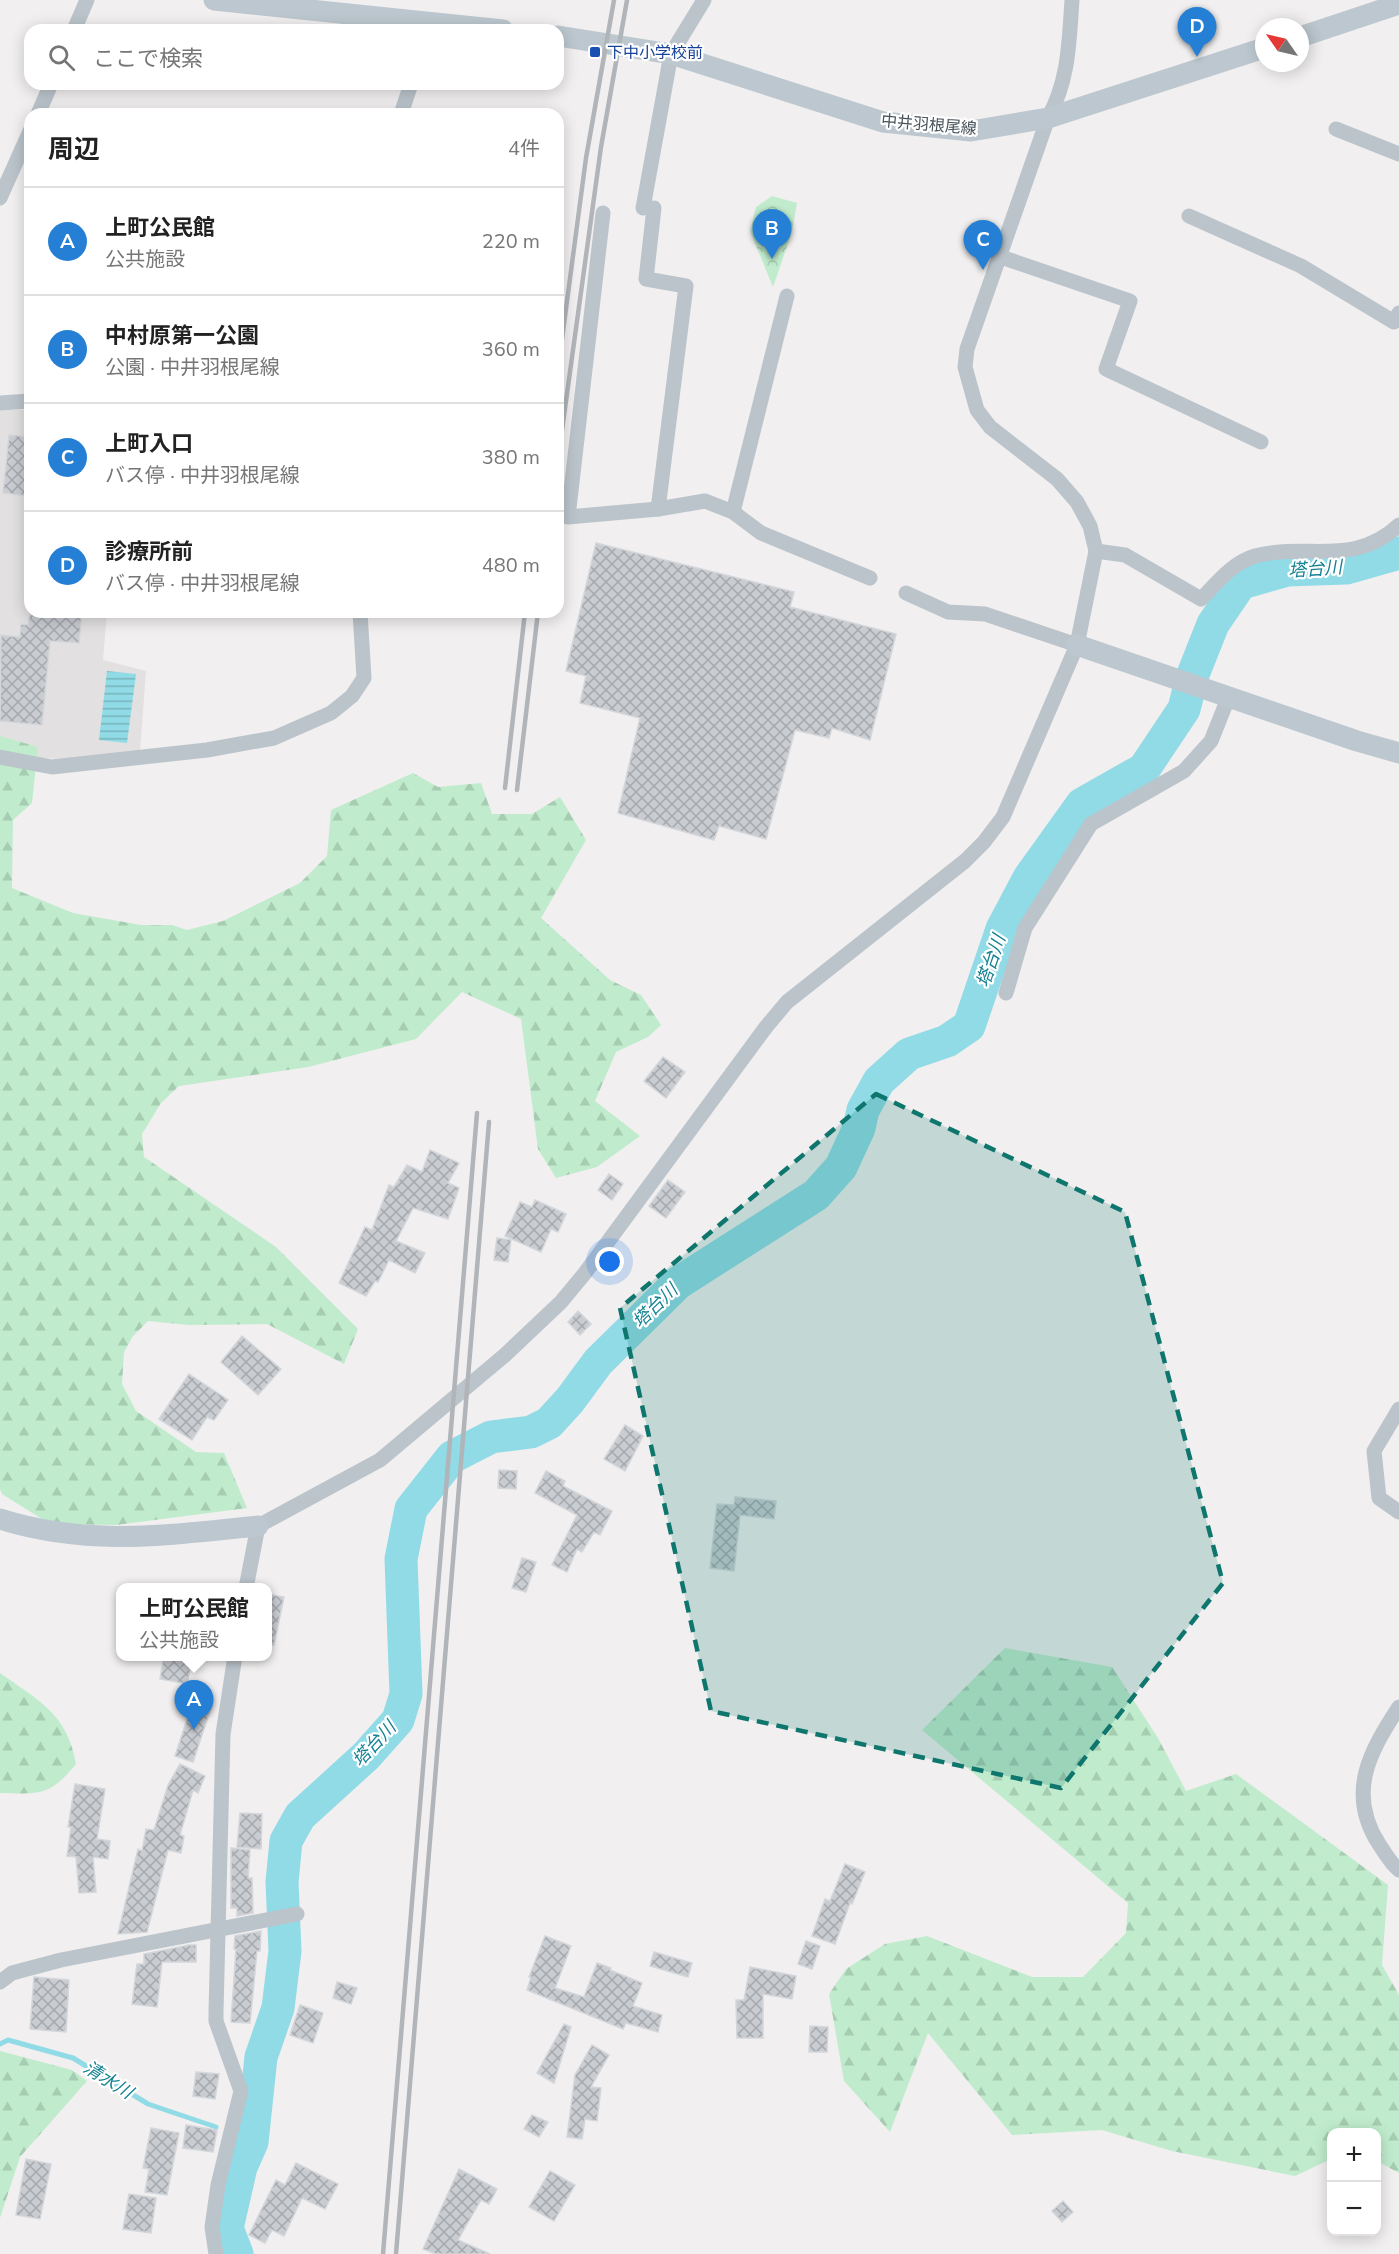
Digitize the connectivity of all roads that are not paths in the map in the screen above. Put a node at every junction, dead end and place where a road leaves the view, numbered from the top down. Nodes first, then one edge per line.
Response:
1 (87, 0) edge
2 (214, 0) edge
3 (704, 0) edge
4 (1072, 0) edge
5 (1399, 4) edge
6 (77, 24) edge
7 (413, 24) edge
8 (1309, 34) edge
9 (564, 37) edge
10 (1255, 51) edge
11 (671, 54) junction
12 (48, 90) edge
13 (409, 90) edge
14 (41, 108) edge
15 (404, 108) edge
16 (1048, 118) junction
17 (1336, 129) dead end
18 (24, 144) edge
19 (1399, 154) edge
20 (0, 198) edge
21 (603, 213) dead end
22 (1189, 216) dead end
23 (1001, 257) junction
24 (787, 296) dead end
25 (1399, 313) edge
26 (24, 401) edge
27 (0, 403) edge
28 (1261, 442) dead end
29 (658, 509) junction
30 (733, 512) junction
31 (1399, 525) edge
32 (1096, 551) junction
33 (870, 578) dead end
34 (906, 592) dead end
35 (360, 618) edge
36 (1077, 645) junction
37 (1222, 694) junction
38 (1399, 753) edge
39 (0, 757) edge
40 (1006, 993) dead end
41 (1399, 1409) edge
42 (1399, 1512) edge
43 (0, 1519) edge
44 (258, 1526) junction
45 (247, 1583) edge
46 (234, 1661) edge
47 (1399, 1707) edge
48 (1399, 1870) edge
49 (297, 1914) dead end
50 (220, 1927) junction
51 (0, 1982) edge
52 (216, 2254) edge

1 - 6 street
2 - 7 main road
3 - 11 street
4 - 16 street
5 - 8 main road
9 - 11 main road, 中井羽根尾線
10 - 16 main road, 中井羽根尾線
11 - 16 main road, 中井羽根尾線
11 - 29 street
12 - 14 street
13 - 15 street
16 - 23 street
17 - 19 street
18 - 20 street
21 - 29 street
22 - 25 street
23 - 28 street
23 - 32 street
24 - 30 street
26 - 27 street
29 - 30 street
30 - 33 street
31 - 32 street
32 - 36 street
34 - 36 street
35 - 39 street
36 - 37 main road
36 - 44 street
37 - 38 main road
37 - 40 street
41 - 42 street
43 - 44 main road
44 - 45 street
46 - 50 street
47 - 48 street
49 - 50 street
50 - 51 street
50 - 52 street

